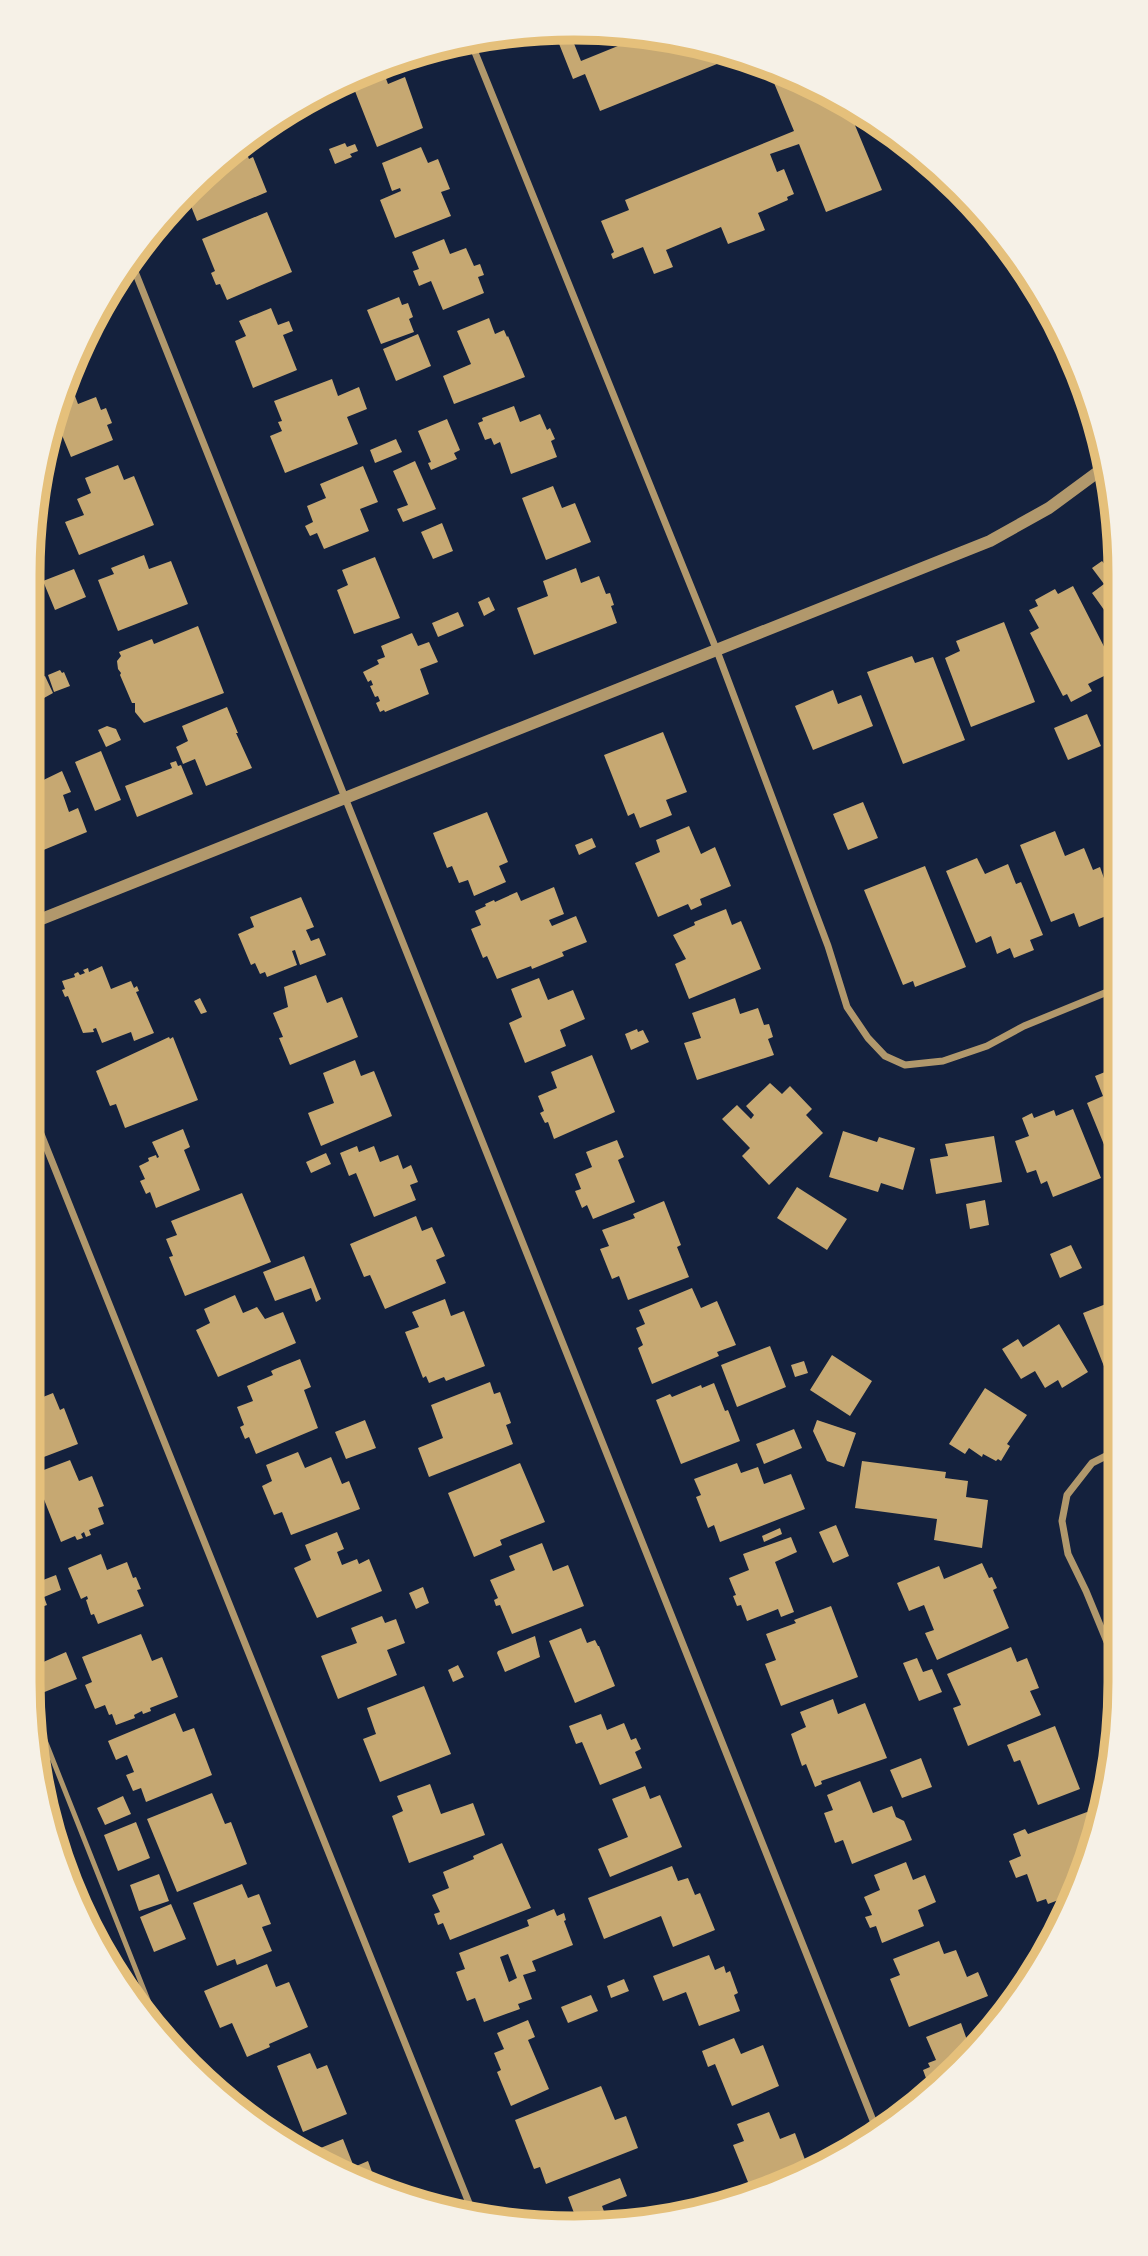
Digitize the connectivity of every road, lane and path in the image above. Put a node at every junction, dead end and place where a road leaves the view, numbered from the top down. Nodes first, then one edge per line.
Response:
1 (474, 50) edge
2 (135, 271) edge
3 (1097, 472) edge
4 (717, 651) junction
5 (346, 797) junction
6 (40, 921) edge
7 (1108, 992) edge
8 (40, 1132) edge
9 (1108, 1455) edge
10 (1108, 1644) edge
11 (43, 1736) edge
12 (150, 2006) edge
13 (874, 2124) edge
14 (469, 2205) edge

1 - 4 street
2 - 5 street
3 - 4 street
4 - 5 street
4 - 7 street
5 - 6 street
5 - 13 street
8 - 14 street
9 - 10 street
11 - 12 lane

